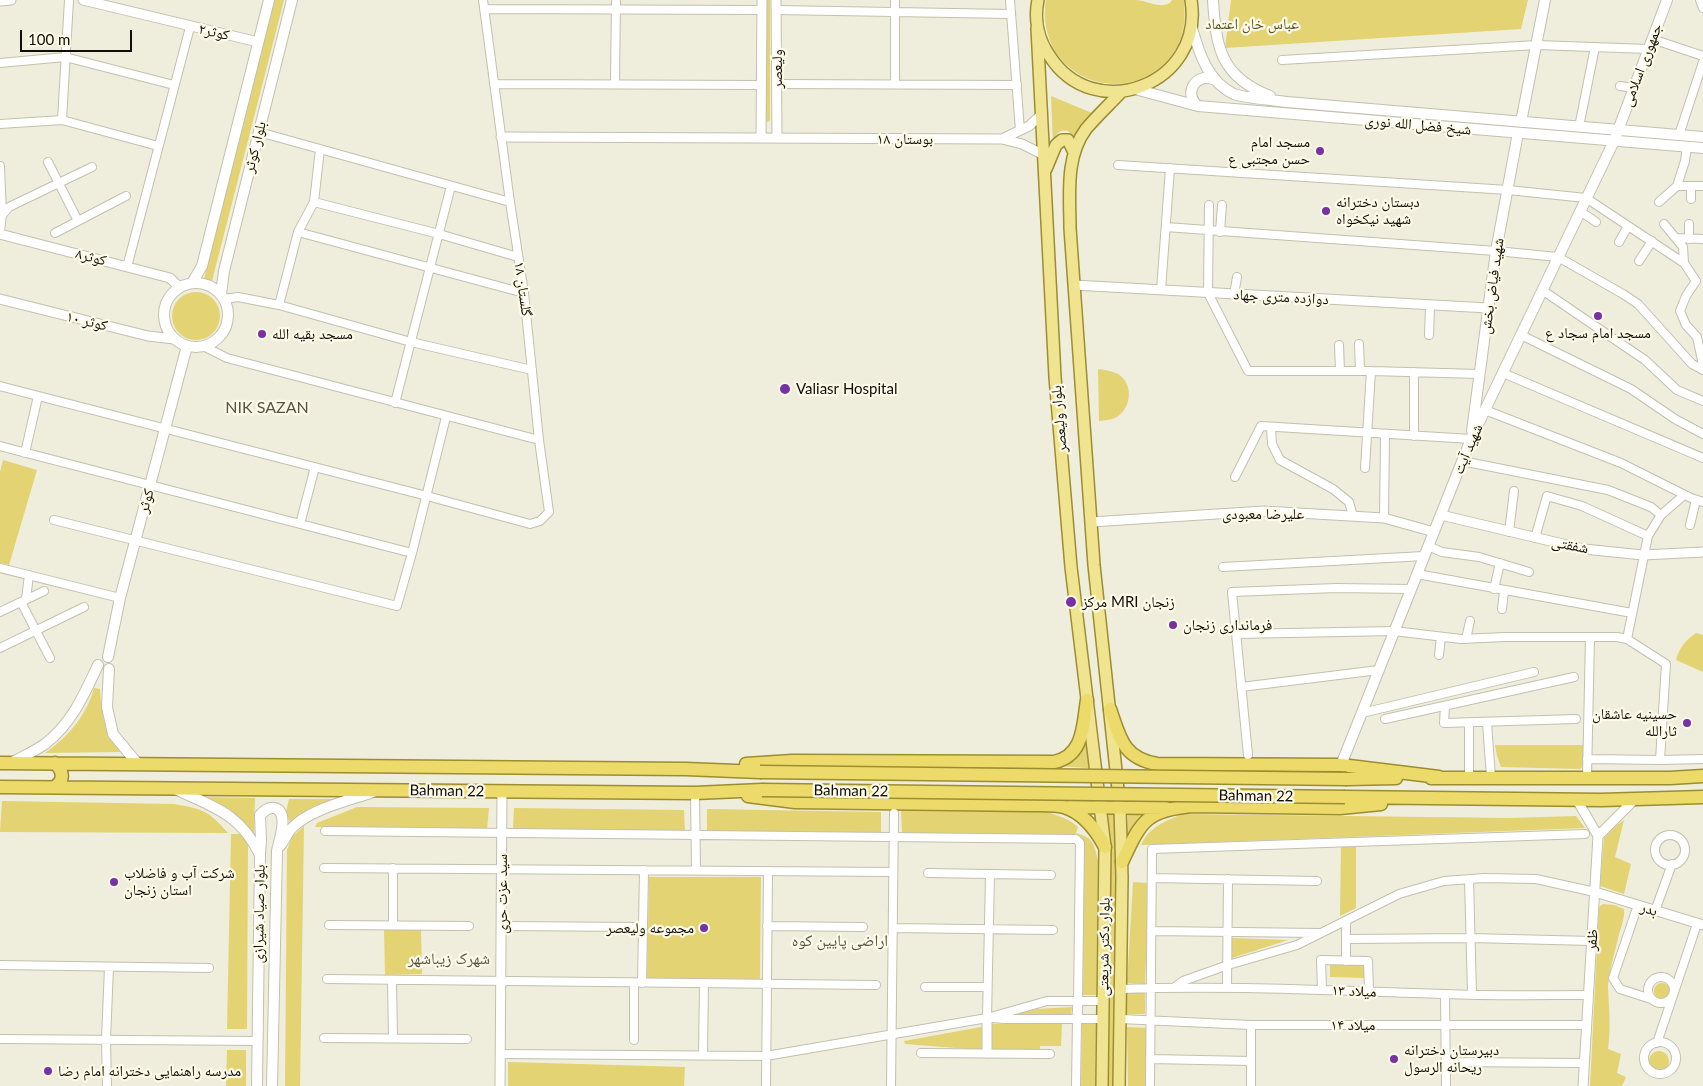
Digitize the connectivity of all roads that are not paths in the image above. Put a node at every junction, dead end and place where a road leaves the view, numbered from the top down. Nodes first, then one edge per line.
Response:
1 (11, 0) edge
2 (69, 0) edge
3 (84, 0) edge
4 (269, 0) edge
5 (292, 0) edge
6 (483, 0) edge
7 (616, 0) edge
8 (762, 0) edge
9 (776, 0) edge
10 (895, 0) edge
11 (1010, 0) edge
12 (1038, 0) edge
13 (1213, 0) edge
14 (1545, 0) edge
15 (1667, 0) edge
16 (1700, 0) edge
17 (0, 1) edge
18 (1193, 3) edge
19 (1703, 8) edge
20 (484, 9) junction
21 (616, 10) junction
22 (762, 10) junction
23 (776, 10) junction
24 (895, 12) junction
25 (1011, 14) junction
26 (190, 27) junction
27 (1038, 28) junction
28 (1192, 28) junction
29 (1652, 38) junction
30 (258, 42) junction
31 (1536, 45) junction
32 (1595, 47) junction
33 (1648, 49) junction
34 (1703, 56) edge
35 (65, 57) junction
36 (1282, 60) dead end
37 (1703, 62) edge
38 (0, 63) edge
39 (1215, 80) junction
40 (1700, 82) edge
41 (494, 84) junction
42 (615, 84) junction
43 (777, 84) junction
44 (895, 84) junction
45 (174, 85) junction
46 (761, 85) junction
47 (1016, 85) junction
48 (1620, 86) dead end
49 (1634, 88) junction
50 (1135, 89) junction
51 (1122, 92) junction
52 (1287, 102) junction
53 (1198, 106) junction
54 (1042, 114) junction
55 (62, 120) junction
56 (0, 124) edge
57 (1579, 127) junction
58 (1520, 128) junction
59 (1020, 130) junction
60 (1618, 130) junction
61 (259, 132) junction
62 (1680, 136) junction
63 (501, 137) junction
64 (1703, 137) edge
65 (760, 138) junction
66 (777, 138) junction
67 (1002, 139) junction
68 (1614, 141) junction
69 (158, 146) junction
70 (1687, 147) junction
71 (1703, 148) edge
72 (320, 150) junction
73 (1074, 152) junction
74 (1044, 155) junction
75 (48, 162) dead end
76 (1118, 165) dead end
77 (0, 166) edge
78 (92, 167) dead end
79 (1170, 168) junction
80 (1044, 172) junction
81 (59, 183) junction
82 (451, 186) junction
83 (1677, 186) junction
84 (1691, 186) junction
85 (1703, 186) edge
86 (1508, 190) junction
87 (126, 196) dead end
88 (1586, 198) junction
89 (1691, 199) dead end
90 (314, 202) junction
91 (510, 202) junction
92 (1659, 202) dead end
93 (1209, 204) dead end
94 (1222, 205) dead end
95 (1580, 211) junction
96 (2, 215) junction
97 (78, 221) junction
98 (1596, 222) dead end
99 (1664, 224) dead end
100 (1689, 224) dead end
101 (1628, 226) junction
102 (1166, 227) junction
103 (1208, 231) junction
104 (0, 232) edge
105 (298, 232) junction
106 (1220, 232) junction
107 (55, 233) dead end
108 (439, 234) junction
109 (1676, 238) junction
110 (1689, 239) junction
111 (1703, 239) edge
112 (1652, 241) junction
113 (1619, 242) dead end
114 (1496, 251) junction
115 (518, 257) junction
116 (1558, 258) junction
117 (1638, 262) dead end
118 (1684, 263) junction
119 (127, 267) junction
120 (430, 267) junction
121 (1237, 276) dead end
122 (1700, 281) edge
123 (192, 283) junction
124 (1074, 285) junction
125 (179, 288) junction
126 (1161, 290) junction
127 (1542, 290) junction
128 (524, 293) junction
129 (1208, 293) junction
130 (1234, 294) junction
131 (223, 297) junction
132 (0, 299) edge
133 (279, 306) junction
134 (1430, 306) junction
135 (1488, 308) junction
136 (1692, 331) junction
137 (1703, 331) edge
138 (1429, 335) dead end
139 (1521, 335) junction
140 (174, 338) junction
141 (411, 342) junction
142 (1359, 344) dead end
143 (1339, 345) dead end
144 (187, 346) junction
145 (203, 346) junction
146 (1703, 365) edge
147 (532, 370) junction
148 (1703, 370) edge
149 (1340, 371) junction
150 (1360, 371) junction
151 (1371, 371) junction
152 (1414, 372) junction
153 (1503, 373) junction
154 (1479, 374) junction
155 (0, 386) edge
156 (38, 396) junction
157 (1703, 401) edge
158 (395, 403) junction
159 (1485, 410) junction
160 (446, 417) junction
161 (165, 428) junction
162 (1270, 428) junction
163 (1368, 434) junction
164 (1703, 434) edge
165 (1385, 435) junction
166 (1414, 436) junction
167 (1471, 439) junction
168 (539, 440) junction
169 (0, 446) edge
170 (25, 452) junction
171 (1703, 458) edge
172 (1462, 460) junction
173 (315, 467) junction
174 (1365, 468) dead end
175 (1235, 477) dead end
176 (150, 485) junction
177 (1514, 491) dead end
178 (1684, 494) junction
179 (427, 496) junction
180 (1699, 501) edge
181 (1441, 515) junction
182 (1661, 515) junction
183 (1353, 516) junction
184 (1384, 518) junction
185 (54, 520) dead end
186 (1091, 522) junction
187 (300, 524) junction
188 (1690, 525) dead end
189 (1434, 532) junction
190 (1509, 532) junction
191 (1648, 536) junction
192 (1535, 538) junction
193 (135, 542) junction
194 (1426, 551) junction
195 (1703, 552) edge
196 (412, 553) junction
197 (1643, 555) junction
198 (1500, 564) junction
199 (1094, 565) junction
200 (1224, 566) dead end
201 (1071, 567) junction
202 (0, 568) edge
203 (1529, 572) dead end
204 (1417, 574) junction
205 (29, 575) junction
206 (1411, 589) junction
207 (1494, 589) junction
208 (44, 591) dead end
209 (1504, 591) junction
210 (120, 598) junction
211 (24, 600) junction
212 (84, 607) dead end
213 (1502, 610) dead end
214 (0, 612) edge
215 (1632, 613) junction
216 (1470, 621) dead end
217 (36, 631) junction
218 (1394, 631) junction
219 (1236, 634) junction
220 (1441, 637) junction
221 (1590, 637) junction
222 (1466, 639) junction
223 (1627, 639) junction
224 (0, 648) edge
225 (1439, 656) dead end
226 (108, 657) junction
227 (50, 658) dead end
228 (98, 665) junction
229 (110, 669) junction
230 (1379, 670) junction
231 (1534, 672) dead end
232 (1574, 678) dead end
233 (1241, 687) junction
234 (1087, 700) junction
235 (1445, 706) junction
236 (1110, 709) junction
237 (1362, 712) junction
238 (1386, 719) dead end
239 (1576, 719) dead end
240 (1469, 722) junction
241 (1487, 722) junction
242 (1248, 755) dead end
243 (1703, 759) edge
244 (1588, 760) junction
245 (1660, 760) junction
246 (1028, 762) junction
247 (6, 763) edge
248 (55, 763) junction
249 (97, 763) junction
250 (137, 763) junction
251 (1193, 764) junction
252 (1341, 765) junction
253 (686, 769) junction
254 (1703, 776) edge
255 (1439, 778) junction
256 (1470, 778) junction
257 (1491, 778) junction
258 (1587, 778) junction
259 (0, 787) edge
260 (55, 788) junction
261 (97, 788) junction
262 (174, 789) junction
263 (378, 790) junction
264 (502, 792) junction
265 (716, 792) junction
266 (695, 793) junction
267 (1703, 797) edge
268 (1443, 798) junction
269 (1635, 799) junction
270 (1577, 800) junction
271 (1029, 805) junction
272 (1064, 806) junction
273 (1193, 806) junction
274 (1100, 808) junction
275 (1120, 808) junction
276 (1171, 808) junction
277 (894, 813) dead end
278 (325, 831) dead end
279 (502, 834) junction
280 (1585, 834) dead end
281 (696, 836) junction
282 (1598, 836) junction
283 (894, 837) junction
284 (1105, 847) junction
285 (277, 851) junction
286 (260, 855) junction
287 (1122, 862) junction
288 (1672, 864) dead end
289 (324, 868) dead end
290 (393, 868) junction
291 (502, 869) junction
292 (644, 870) junction
293 (696, 870) junction
294 (768, 871) junction
295 (893, 872) junction
296 (928, 873) dead end
297 (990, 874) junction
298 (1051, 876) dead end
299 (1152, 878) junction
300 (1228, 879) junction
301 (1469, 879) junction
302 (1317, 881) dead end
303 (1595, 892) junction
304 (1638, 906) junction
305 (1655, 911) junction
306 (1346, 921) junction
307 (1700, 924) edge
308 (329, 925) dead end
309 (393, 926) junction
310 (469, 926) dead end
311 (501, 926) junction
312 (768, 926) junction
313 (643, 927) junction
314 (863, 927) dead end
315 (893, 928) junction
316 (988, 929) junction
317 (1053, 930) dead end
318 (1151, 932) junction
319 (1228, 933) junction
320 (1321, 933) junction
321 (1470, 938) junction
322 (1346, 939) junction
323 (1592, 941) junction
324 (1346, 961) junction
325 (0, 965) edge
326 (1228, 965) junction
327 (109, 967) junction
328 (210, 968) dead end
329 (327, 979) dead end
330 (392, 980) junction
331 (501, 981) junction
332 (638, 983) junction
333 (704, 983) junction
334 (767, 984) junction
335 (876, 985) dead end
336 (925, 987) dead end
337 (987, 987) junction
338 (1151, 987) junction
339 (1175, 987) junction
340 (1227, 988) junction
341 (1120, 989) junction
342 (1322, 990) junction
343 (1369, 991) junction
344 (1445, 994) junction
345 (1472, 994) junction
346 (1674, 994) junction
347 (1588, 995) junction
348 (1651, 999) junction
349 (1078, 1001) junction
350 (1103, 1001) junction
351 (987, 1018) junction
352 (1103, 1018) junction
353 (1078, 1019) junction
354 (1120, 1019) junction
355 (1150, 1020) junction
356 (1252, 1025) junction
357 (1586, 1025) junction
358 (1445, 1026) junction
359 (892, 1034) junction
360 (324, 1038) dead end
361 (393, 1038) junction
362 (0, 1039) edge
363 (467, 1039) dead end
364 (106, 1040) junction
365 (634, 1040) dead end
366 (258, 1041) junction
367 (1657, 1043) junction
368 (921, 1053) dead end
369 (500, 1054) junction
370 (987, 1054) junction
371 (1050, 1054) dead end
372 (703, 1055) junction
373 (766, 1056) junction
374 (1150, 1059) junction
375 (1251, 1061) junction
376 (1446, 1062) junction
377 (1584, 1063) junction
378 (106, 1086) edge
379 (257, 1086) edge
380 (272, 1086) edge
381 (500, 1086) edge
382 (766, 1086) edge
383 (891, 1086) edge
384 (1076, 1086) edge
385 (1102, 1086) edge
386 (1119, 1086) edge
387 (1150, 1086) edge
388 (1251, 1086) edge
389 (1446, 1086) edge
390 (1583, 1086) edge

1 - 17 street
2 - 35 street
3 - 26 street, کوثر۲
4 - 30 main road, بلوار کوثر
5 - 61 main road, بلوار کوثر
6 - 20 street, گلستان ۱۸
7 - 21 street
8 - 22 street, ولیعصر
9 - 23 street, ولیعصر
10 - 24 street
11 - 25 street
12 - 27 main road, بلوار ولیعصر
13 - 52 main road
14 - 31 main road, شهید فیاض بخش
15 - 29 main road, جمهوری اسلامی
16 - 19 street
18 - 28 main road
20 - 21 street
20 - 41 street, گلستان ۱۸
21 - 22 street
21 - 42 street
22 - 46 street, ولیعصر
23 - 24 street
23 - 43 street, ولیعصر
24 - 25 street
24 - 44 street
25 - 47 street
26 - 30 street, کوثر۲
26 - 45 street
27 - 51 main road
27 - 54 main road, بلوار ولیعصر
28 - 39 main road, شیخ فضل الله نوری
28 - 50 main road
29 - 33 main road, جمهوری اسلامی
29 - 34 street
30 - 123 main road, بلوار کوثر
31 - 32 street
31 - 36 street
31 - 58 main road, شهید فیاض بخش
32 - 33 street
32 - 57 street
33 - 49 main road, جمهوری اسلامی
35 - 38 street
35 - 45 street
35 - 55 street
37 - 40 street
39 - 52 main road, شیخ فضل الله نوری
39 - 53 main road
40 - 62 street
41 - 42 street
41 - 63 street, گلستان ۱۸
42 - 46 street
43 - 44 street
43 - 66 street, ولیعصر
44 - 47 street
45 - 69 street
46 - 65 street, ولیعصر
47 - 59 street
48 - 49 street
49 - 60 main road, جمهوری اسلامی
50 - 51 main road
50 - 53 main road, شیخ فضل الله نوری
51 - 73 main road, بلوار ولیعصر
52 - 58 main road, شیخ فضل الله نوری
53 - 58 main road, شیخ فضل الله نوری
54 - 59 street, بوستان ۱۸
54 - 74 main road, بلوار ولیعصر
55 - 56 street
55 - 69 street
57 - 58 main road, شیخ فضل الله نوری
57 - 60 main road, شیخ فضل الله نوری
58 - 68 main road, شیخ فضل الله نوری
58 - 86 main road, شهید فیاض بخش
59 - 67 street, بوستان ۱۸
60 - 62 main road, شیخ فضل الله نوری
60 - 68 main road, جمهوری اسلامی
61 - 72 street
61 - 131 main road, بلوار کوثر
62 - 64 main road, شیخ فضل الله نوری
63 - 65 street
63 - 91 street, گلستان ۱۸
65 - 66 street, بوستان ۱۸
66 - 67 street, بوستان ۱۸
67 - 74 street
68 - 70 main road, شیخ فضل الله نوری
68 - 88 main road, شهید آیت
69 - 119 street
70 - 71 main road, شیخ فضل الله نوری
70 - 83 street
72 - 82 street
72 - 90 street
73 - 80 main road
73 - 124 main road, بلوار ولیعصر
74 - 80 main road, بلوار ولیعصر
75 - 81 street
76 - 79 street
77 - 96 street
78 - 81 street
79 - 86 street
79 - 102 street
80 - 201 main road, بلوار ولیعصر
81 - 96 street
81 - 97 street
82 - 91 street
82 - 108 street
83 - 84 street
83 - 92 street
84 - 85 street
84 - 89 street
86 - 88 street
86 - 114 main road, شهید فیاض بخش
87 - 97 street
88 - 95 main road, شهید آیت
88 - 101 street
90 - 105 street
90 - 108 street
91 - 115 street, گلستان ۱۸
93 - 103 street
94 - 106 street
95 - 98 street
95 - 116 main road, شهید آیت
96 - 104 street
97 - 107 street
99 - 109 street
100 - 110 street
101 - 112 street
101 - 113 street
102 - 103 street
102 - 126 street
103 - 106 street
103 - 129 street
104 - 119 street, کوثر۸
105 - 120 street
105 - 133 street
106 - 114 street
108 - 115 street
108 - 120 street
109 - 110 street
109 - 118 street
110 - 111 street
112 - 117 street
112 - 118 street
114 - 116 street
114 - 135 main road, شهید فیاض بخش
115 - 128 street, گلستان ۱۸
116 - 127 main road, شهید آیت
116 - 148 street
118 - 122 street
119 - 125 street, کوثر۸
120 - 128 street
120 - 141 street
121 - 130 street
122 - 136 street
123 - 125 main road
123 - 131 main road
124 - 126 street, دوازده متری جهاد
124 - 186 main road, بلوار ولیعصر
125 - 140 main road
126 - 129 street, دوازده متری جهاد
127 - 139 main road, شهید آیت
127 - 157 street
128 - 147 street, گلستان ۱۸
129 - 130 street, دوازده متری جهاد
129 - 149 street
130 - 134 street, دوازده متری جهاد
131 - 133 street
131 - 145 main road
132 - 140 street, کوثر ۱۰
133 - 141 street
134 - 135 street, دوازده متری جهاد
134 - 138 street
135 - 154 main road, شهید فیاض بخش
136 - 137 street
136 - 146 street
139 - 153 main road, شهید آیت
139 - 164 street
140 - 144 main road
141 - 147 street
141 - 158 street
142 - 150 street
143 - 149 street
144 - 145 main road
144 - 161 main road, کوثر
145 - 158 street
147 - 168 street, گلستان ۱۸
149 - 150 street
150 - 151 street
151 - 152 street
151 - 163 street
152 - 154 street
152 - 166 street
153 - 159 main road, شهید آیت
153 - 171 street
154 - 167 main road, شهید فیاض بخش
155 - 156 street
156 - 161 street
156 - 170 street
158 - 160 street
159 - 167 main road, شهید آیت
159 - 178 street
160 - 168 street
160 - 179 street
161 - 173 street
161 - 176 main road, کوثر
162 - 163 street
162 - 175 street
162 - 183 street
163 - 165 street
163 - 174 street
165 - 166 street
165 - 184 street
166 - 167 street
167 - 172 main road, شهید آیت
168 - 179 street, گلستان ۱۸
169 - 170 street
170 - 176 street
172 - 181 main road, شهید آیت
172 - 182 street
173 - 179 street
173 - 187 street
176 - 187 street
176 - 193 main road, کوثر
177 - 190 street
178 - 180 street
178 - 182 street
179 - 196 street
180 - 188 street
181 - 189 main road, شهید آیت
181 - 190 street, شفقتی
182 - 191 street
183 - 184 street, علیرضا معبودی
183 - 186 street, علیرضا معبودی
184 - 189 street, علیرضا معبودی
185 - 193 street
186 - 199 main road, بلوار ولیعصر
187 - 196 street
189 - 194 main road, شهید آیت
190 - 192 street, شفقتی
191 - 192 street
191 - 197 street
192 - 197 street, شفقتی
193 - 196 street
193 - 210 main road, کوثر
194 - 198 street
194 - 200 street
194 - 204 main road, شهید آیت
195 - 197 street, شفقتی
197 - 215 street
198 - 203 street
198 - 207 street
199 - 201 main road
199 - 236 main road, بلوار ولیعصر
201 - 234 main road, بلوار ولیعصر
202 - 205 street
204 - 206 main road, شهید آیت
204 - 207 street
205 - 210 street
205 - 211 street
206 - 218 main road, شهید آیت
206 - 219 street
207 - 209 street
208 - 211 street
209 - 213 street
209 - 215 street
210 - 226 main road, کوثر
211 - 214 street
211 - 217 street
212 - 217 street
215 - 223 street
216 - 222 street
217 - 224 street
217 - 227 street
218 - 219 street
218 - 220 street
218 - 230 main road, شهید آیت
219 - 233 street
220 - 222 street
220 - 225 street
221 - 222 street
221 - 223 street
221 - 244 street
223 - 245 street
226 - 228 main road
226 - 229 main road
228 - 229 main road
228 - 247 main road
229 - 250 main road
230 - 233 street
230 - 237 main road, شهید آیت
231 - 237 street
232 - 235 street
233 - 242 street
234 - 246 highway
234 - 274 main road, بلوار ولیعصر
235 - 238 street
235 - 240 street
236 - 251 highway
236 - 275 main road, بلوار ولیعصر
237 - 252 main road, شهید آیت
239 - 241 street
240 - 241 street
240 - 256 street
241 - 257 street
243 - 245 street
244 - 245 street
244 - 258 street
246 - 253 highway
246 - 271 highway
247 - 248 highway, Bahman 22
248 - 249 highway, Bahman 22
248 - 260 highway
249 - 250 highway, Bahman 22
249 - 261 highway
250 - 253 highway, Bahman 22
251 - 252 highway
251 - 273 highway
252 - 255 highway
253 - 255 highway, Bahman 22, bridge
254 - 258 highway, Bahman 22
255 - 256 highway, Bahman 22
256 - 257 highway, Bahman 22
257 - 258 highway, Bahman 22
259 - 260 highway, Bahman 22
260 - 261 highway, Bahman 22
261 - 262 highway, Bahman 22
262 - 263 highway, Bahman 22
262 - 286 main road, بلوار صیاد شیرازی
263 - 264 highway, Bahman 22
263 - 285 main road
264 - 266 highway, Bahman 22
264 - 279 street, سید عزت حری
265 - 266 highway, Bahman 22
265 - 268 highway, Bahman 22, bridge
265 - 271 highway
266 - 281 street
267 - 269 highway, Bahman 22
268 - 270 highway, Bahman 22
268 - 273 highway
269 - 270 highway, Bahman 22
269 - 282 street
270 - 282 street
271 - 272 highway
272 - 274 highway
272 - 284 highway
273 - 276 highway
274 - 275 highway
274 - 284 main road, بلوار دکتر شریعتی
275 - 276 highway
275 - 287 main road, بلوار دکتر شریعتی
276 - 287 highway
277 - 283 street
278 - 279 street
279 - 281 street
279 - 291 street, سید عزت حری
280 - 299 street
281 - 283 street
281 - 293 street
282 - 303 street, ظفر
283 - 295 street
283 - 349 street
284 - 350 main road, بلوار دکتر شریعتی
285 - 286 main road, بلوار صیاد شیرازی
285 - 380 main road, بلوار صیاد شیرازی
286 - 366 main road, بلوار صیاد شیرازی
287 - 341 main road, بلوار دکتر شریعتی
288 - 305 street
289 - 290 street
290 - 291 street
290 - 309 street
291 - 292 street
291 - 311 street, سید عزت حری
292 - 293 street
292 - 313 street
293 - 294 street
294 - 295 street
294 - 312 street
295 - 315 street
296 - 297 street
297 - 298 street
297 - 316 street
299 - 300 street
299 - 318 street
300 - 302 street
300 - 319 street
301 - 303 street
301 - 306 street
301 - 321 street
303 - 304 street, بدر
303 - 323 street, ظفر
304 - 305 street, بدر
304 - 348 street
305 - 307 street, بدر
306 - 320 street
306 - 322 street
307 - 346 street
308 - 309 street
309 - 310 street
311 - 313 street
311 - 331 street, سید عزت حری
312 - 314 street
312 - 334 street
313 - 332 street
315 - 316 street
315 - 359 street
316 - 317 street
316 - 337 street
318 - 319 street
318 - 338 street
319 - 320 street
319 - 326 street
320 - 326 street
321 - 322 street
321 - 323 street
321 - 345 street
322 - 324 street
323 - 347 street, ظفر
324 - 342 street
324 - 343 street
325 - 327 street
326 - 339 street
326 - 340 street
327 - 328 street
327 - 364 street
329 - 330 street
330 - 331 street
330 - 361 street
331 - 332 street
331 - 369 street, سید عزت حری
332 - 333 street
332 - 365 street
333 - 334 street
333 - 372 street
334 - 335 street
334 - 373 street
336 - 337 street
337 - 351 street
338 - 339 street, میلاد ۱۳
338 - 341 street, میلاد ۱۳
338 - 355 street
339 - 340 street, میلاد ۱۳
340 - 342 street, میلاد ۱۳
341 - 354 main road, بلوار دکتر شریعتی
342 - 343 street, میلاد ۱۳
343 - 344 street, میلاد ۱۳
344 - 345 street, میلاد ۱۳
344 - 358 street
345 - 347 street, میلاد ۱۳
346 - 348 street
346 - 348 street
346 - 367 street
347 - 357 street, ظفر
349 - 350 street
349 - 351 street
349 - 353 street
350 - 352 main road, بلوار دکتر شریعتی
351 - 353 street
351 - 359 street
351 - 370 street
352 - 353 street
352 - 385 main road, بلوار دکتر شریعتی
353 - 384 street
354 - 355 street, میلاد ۱۴
354 - 386 main road, بلوار دکتر شریعتی
355 - 356 street, میلاد ۱۴
355 - 374 street
356 - 358 street, میلاد ۱۴
356 - 375 street
357 - 358 street, میلاد ۱۴
357 - 377 street, ظفر
358 - 376 street
359 - 373 street
359 - 383 street
360 - 361 street
361 - 363 street
362 - 364 street
364 - 366 street
364 - 378 street
366 - 379 main road, بلوار صیاد شیرازی
367 - 367 street
368 - 370 street
369 - 372 street
369 - 381 street, سید عزت حری
370 - 371 street
372 - 373 street
373 - 382 street
374 - 375 street
374 - 387 street
375 - 388 street
376 - 377 street
376 - 389 street
377 - 390 street, ظفر

